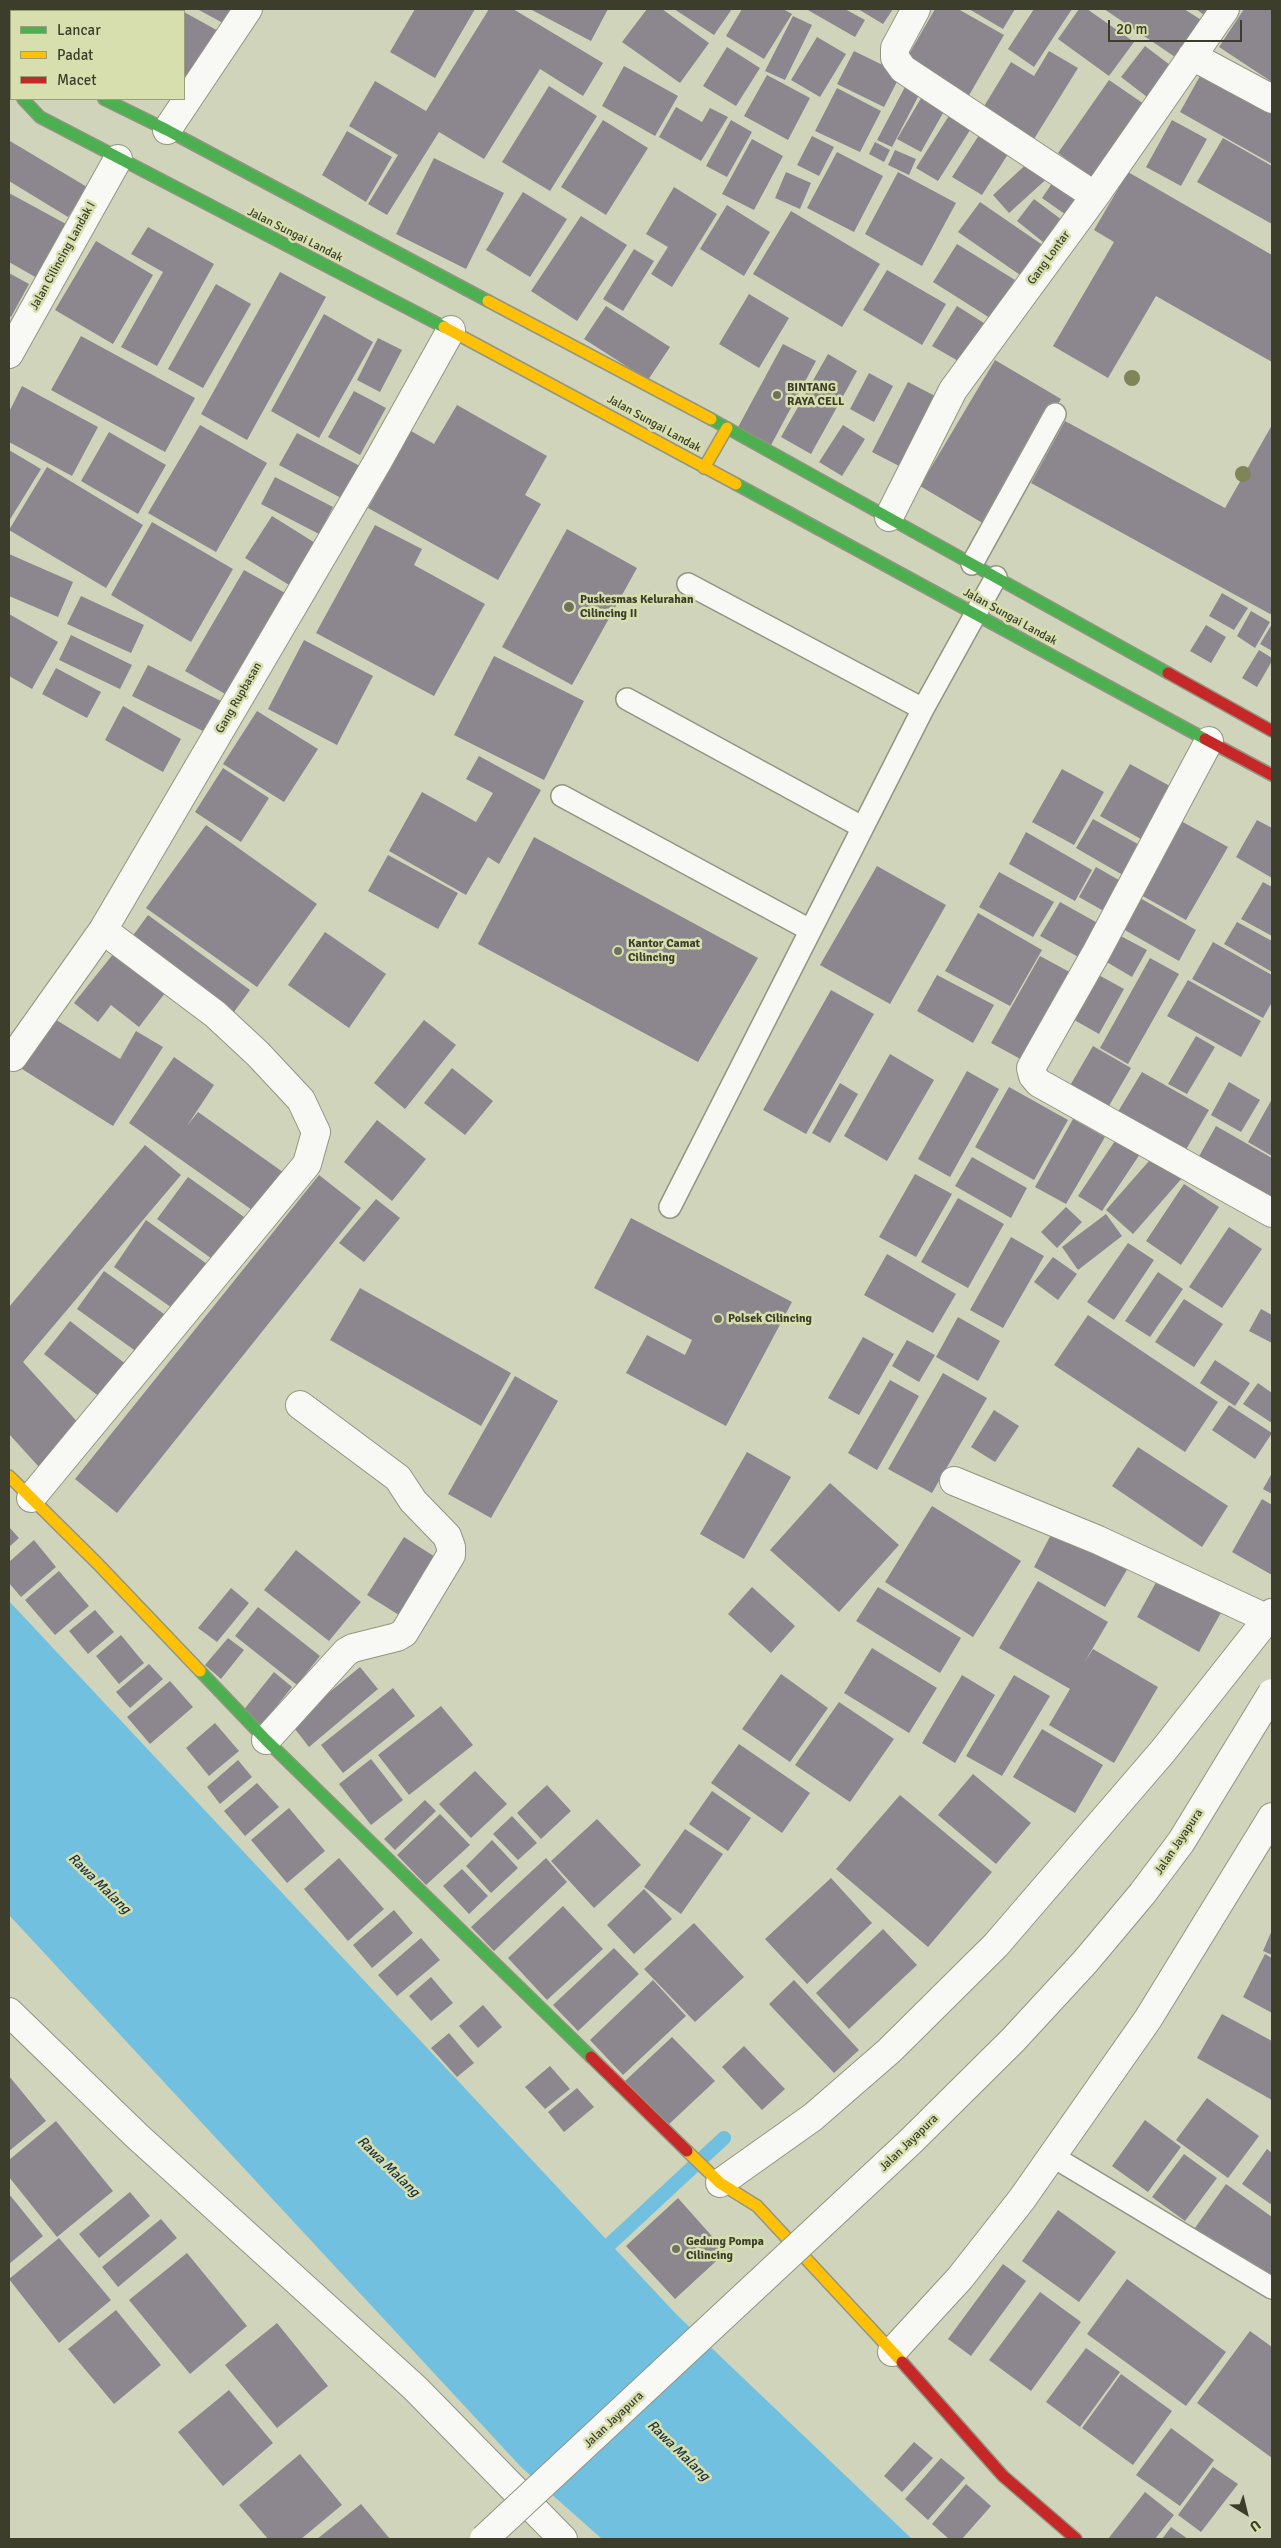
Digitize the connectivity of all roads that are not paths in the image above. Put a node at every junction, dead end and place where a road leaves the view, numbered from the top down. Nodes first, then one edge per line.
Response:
1 (248, 9) edge
2 (916, 9) edge
3 (1225, 9) edge
4 (1192, 56) junction
5 (1272, 99) edge
6 (24, 100) edge
7 (106, 100) edge
8 (167, 130) junction
9 (118, 159) junction
10 (1095, 196) junction
11 (451, 330) junction
12 (9, 354) edge
13 (1054, 414) dead end
14 (726, 428) junction
15 (704, 468) junction
16 (889, 517) junction
17 (972, 564) junction
18 (996, 577) junction
19 (688, 584) dead end
20 (976, 614) junction
21 (627, 699) dead end
22 (923, 709) junction
23 (1272, 731) edge
24 (1209, 741) junction
25 (1272, 775) edge
26 (562, 796) dead end
27 (862, 827) junction
28 (103, 930) junction
29 (810, 930) junction
30 (13, 1057) dead end
31 (670, 1207) dead end
32 (1272, 1213) edge
33 (300, 1404) dead end
34 (9, 1476) edge
35 (954, 1481) dead end
36 (31, 1498) junction
37 (1270, 1616) edge
38 (1272, 1693) edge
39 (266, 1740) junction
40 (1272, 1816) edge
41 (9, 2012) edge
42 (1052, 2156) junction
43 (720, 2182) junction
44 (1272, 2288) edge
45 (892, 2352) junction
46 (484, 2539) edge
47 (563, 2539) edge
48 (1076, 2539) edge

1 - 8 street
2 - 10 street
3 - 4 street, Gang Lontar
4 - 5 street
4 - 10 street, Gang Lontar
6 - 9 street, Jalan Sungai Landak
7 - 8 street
8 - 14 street
9 - 11 street, Jalan Sungai Landak
9 - 12 street, Jalan Cilincing Landak I
10 - 16 street, Gang Lontar
11 - 15 street, Jalan Sungai Landak
11 - 28 street, Gang Rupbasan
13 - 17 lane
14 - 15 street
14 - 16 street
15 - 20 street, Jalan Sungai Landak
16 - 17 street
17 - 18 street
18 - 20 lane
18 - 23 street
19 - 22 lane
20 - 22 lane
20 - 24 street, Jalan Sungai Landak
21 - 27 lane
22 - 27 lane
24 - 25 street, Jalan Sungai Landak
24 - 32 street
26 - 29 lane
27 - 29 lane
28 - 30 street, Gang Rupbasan
28 - 36 street
29 - 31 lane
33 - 39 street
34 - 36 street
35 - 37 street
36 - 39 street
37 - 43 street
38 - 46 street, Jalan Jayapura, bridge
39 - 43 street
40 - 42 street
41 - 47 street
42 - 44 lane
42 - 45 street
43 - 45 street
45 - 48 street

